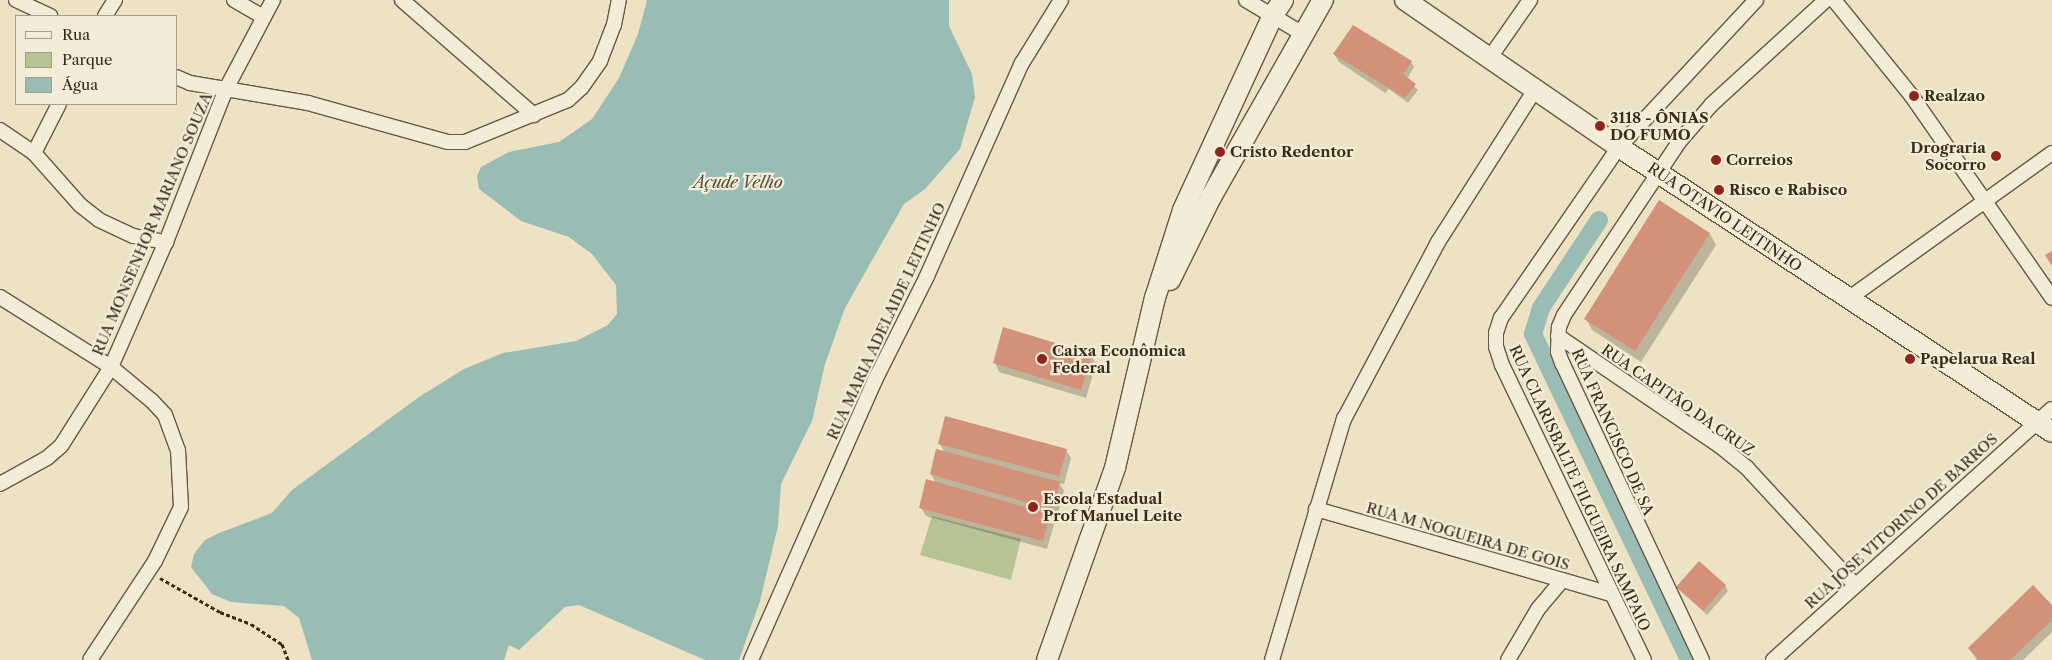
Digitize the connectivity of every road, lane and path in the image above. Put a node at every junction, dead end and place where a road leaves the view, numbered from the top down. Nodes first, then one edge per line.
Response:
1 (16, 0) edge
2 (115, 0) edge
3 (234, 0) edge
4 (273, 0) edge
5 (402, 0) edge
6 (619, 0) edge
7 (1061, 0) edge
8 (1246, 0) edge
9 (1323, 0) edge
10 (1405, 0) edge
11 (1530, 0) edge
12 (1756, 0) edge
13 (1826, 0) edge
14 (1834, 0) edge
15 (1278, 8) edge
16 (48, 15) edge
17 (106, 15) edge
18 (262, 17) junction
19 (1303, 34) junction
20 (1490, 59) junction
21 (178, 78) edge
22 (1242, 80) junction
23 (226, 88) junction
24 (1535, 90) junction
25 (1270, 92) junction
26 (58, 105) edge
27 (534, 115) junction
28 (0, 130) edge
29 (1211, 145) junction
30 (1619, 147) junction
31 (34, 153) junction
32 (2052, 153) edge
33 (1233, 159) junction
34 (1657, 172) junction
35 (1985, 198) junction
36 (166, 242) junction
37 (0, 297) edge
38 (2052, 298) edge
39 (1848, 299) junction
40 (1149, 322) junction
41 (1558, 336) junction
42 (110, 366) junction
43 (2048, 423) edge
44 (0, 484) edge
45 (1316, 509) junction
46 (148, 572) junction
47 (1562, 580) junction
48 (1854, 584) junction
49 (1610, 594) junction
50 (90, 660) edge
51 (288, 660) edge
52 (751, 660) edge
53 (1047, 660) edge
54 (1272, 660) edge
55 (1508, 660) edge
56 (1644, 660) edge
57 (1702, 660) edge
58 (1773, 660) edge

1 - 16 street
2 - 17 street
3 - 18 street
4 - 18 street, RUA MONSENHOR MARIANO SOUZA
5 - 27 street
6 - 27 street
7 - 52 street, RUA MARIA ADELAIDE LEITINHO
8 - 15 street
9 - 19 main road
10 - 20 main road, RUA OTAVIO LEITINHO
11 - 20 street
12 - 30 street, RUA CLARISBALTE FILGUEIRA SAMPAIO
13 - 34 street, RUA FRANCISCO DE SA
14 - 35 street
15 - 19 street
15 - 22 main road
18 - 23 street, RUA MONSENHOR MARIANO SOUZA
19 - 25 main road
20 - 24 main road, RUA OTAVIO LEITINHO
21 - 23 street
22 - 25 main road
22 - 29 main road
23 - 27 street
23 - 36 street, RUA MONSENHOR MARIANO SOUZA
24 - 30 main road, RUA OTAVIO LEITINHO
24 - 45 street
25 - 33 main road
26 - 31 street
28 - 31 street
29 - 33 main road
29 - 40 main road
30 - 34 main road, RUA OTAVIO LEITINHO
30 - 49 street, RUA CLARISBALTE FILGUEIRA SAMPAIO
31 - 36 street
32 - 35 street
33 - 40 main road
34 - 39 main road, RUA OTAVIO LEITINHO
34 - 41 street, RUA FRANCISCO DE SA
35 - 38 street
35 - 39 street
36 - 42 street, RUA MONSENHOR MARIANO SOUZA
37 - 42 street
39 - 43 main road, RUA OTAVIO LEITINHO
40 - 53 main road
41 - 48 street, RUA CAPITÃO DA CRUZ
41 - 57 street, RUA FRANCISCO DE SA
42 - 44 street, RUA MONSENHOR MARIANO SOUZA
42 - 46 street
43 - 48 street, RUA JOSE VITORINO DE BARROS
45 - 47 street, RUA M NOGUEIRA DE GOIS
45 - 54 street
46 - 50 street
46 - 51 path
47 - 49 street, RUA M NOGUEIRA DE GOIS
47 - 55 street
48 - 58 street, RUA JOSE VITORINO DE BARROS
49 - 56 street, RUA CLARISBALTE FILGUEIRA SAMPAIO

